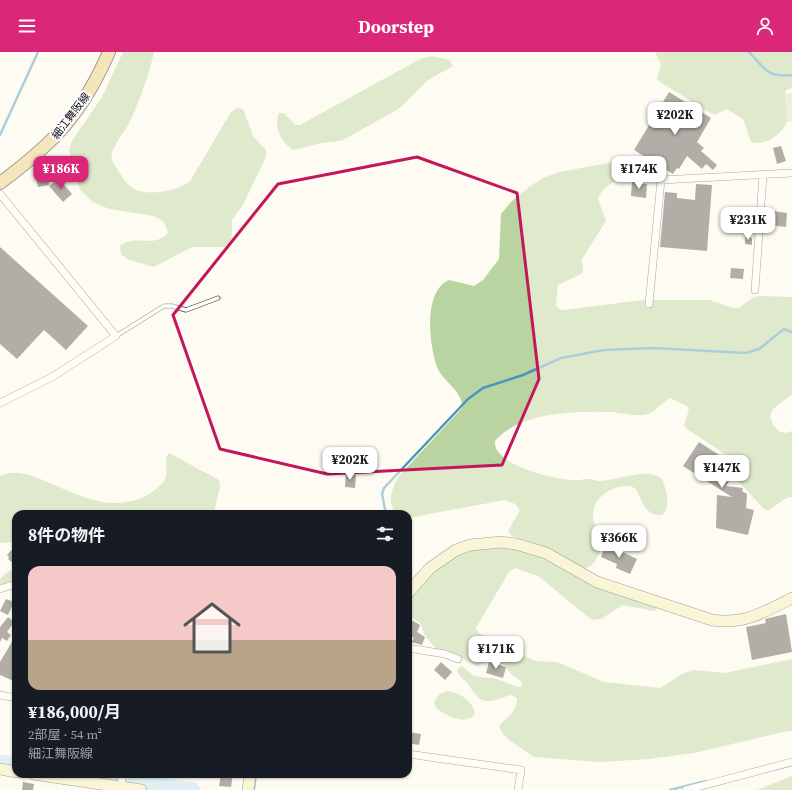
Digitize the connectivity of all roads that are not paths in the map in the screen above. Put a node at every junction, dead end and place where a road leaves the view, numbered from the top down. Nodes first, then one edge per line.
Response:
1 (109, 52) edge
2 (792, 173) edge
3 (762, 175) junction
4 (0, 183) edge
5 (0, 194) edge
6 (755, 290) dead end
7 (218, 298) dead end
8 (649, 304) dead end
9 (116, 336) junction
10 (0, 403) edge
11 (12, 585) edge
12 (412, 588) edge
13 (0, 589) edge
14 (792, 598) edge
15 (412, 649) edge
16 (458, 659) dead end
17 (0, 695) edge
18 (12, 697) edge
19 (412, 755) edge
20 (792, 762) edge
21 (0, 769) edge
22 (12, 771) edge
23 (53, 778) edge
24 (250, 778) edge
25 (122, 780) edge
26 (92, 786) edge
27 (141, 790) edge
28 (248, 790) edge
29 (518, 790) edge
30 (686, 790) edge

1 - 4 main road, 細江舞阪線
2 - 3 street
3 - 6 street
3 - 8 street
5 - 9 street
7 - 9 lane
9 - 10 street
11 - 13 street
12 - 14 street
15 - 16 street
17 - 18 street
19 - 29 street
20 - 30 street
21 - 22 street
23 - 26 street
24 - 28 street
25 - 26 street
25 - 27 street

